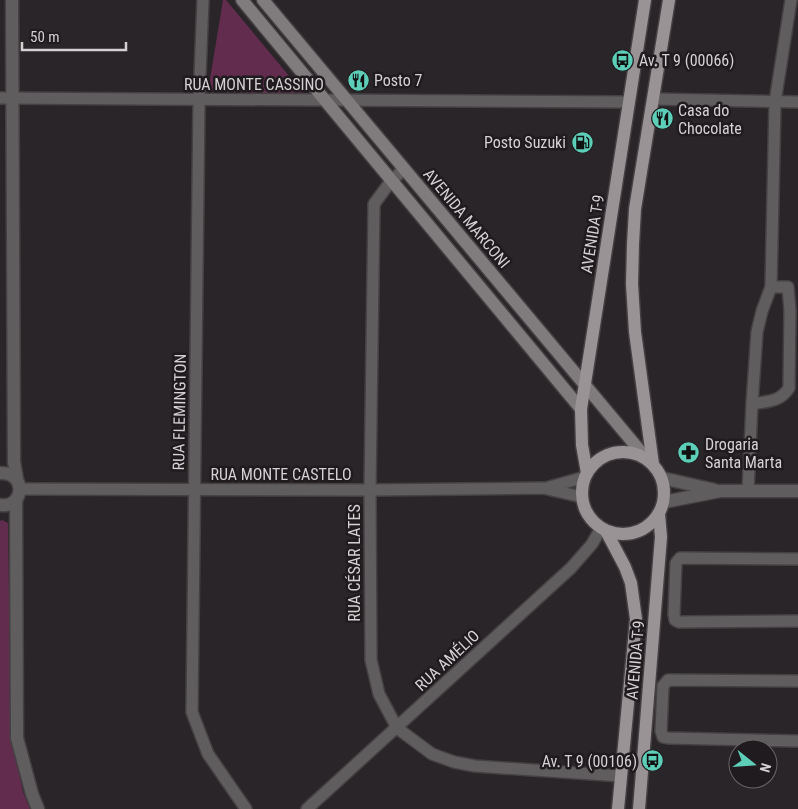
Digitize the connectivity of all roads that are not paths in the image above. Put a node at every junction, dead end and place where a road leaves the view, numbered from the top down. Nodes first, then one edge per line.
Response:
1 (12, 0) edge
2 (204, 0) edge
3 (242, 0) edge
4 (262, 0) edge
5 (645, 0) edge
6 (669, 0) edge
7 (791, 0) edge
8 (6, 98) edge
9 (653, 99) junction
10 (199, 100) junction
11 (324, 100) junction
12 (347, 100) junction
13 (629, 102) junction
14 (775, 102) junction
15 (798, 102) edge
16 (404, 168) junction
17 (391, 181) junction
18 (771, 287) junction
19 (793, 287) edge
20 (584, 385) junction
21 (752, 404) junction
22 (581, 409) junction
23 (650, 461) junction
24 (0, 473) edge
25 (586, 475) junction
26 (662, 478) junction
27 (543, 488) junction
28 (18, 490) junction
29 (194, 490) junction
30 (370, 490) junction
31 (720, 491) junction
32 (748, 491) junction
33 (798, 491) edge
34 (582, 497) junction
35 (0, 505) edge
36 (661, 508) junction
37 (603, 529) junction
38 (798, 559) edge
39 (798, 621) edge
40 (798, 681) edge
41 (397, 728) junction
42 (798, 741) edge
43 (621, 776) junction
44 (38, 809) edge
45 (246, 809) edge
46 (307, 809) edge
47 (618, 809) edge
48 (639, 809) edge

1 - 8 street
2 - 10 street, RUA FLEMINGTON
3 - 11 main road
4 - 12 main road, AVENIDA MARCONI
5 - 13 main road, AVENIDA T-9
6 - 9 main road
7 - 14 street
8 - 10 street, RUA MONTE CASSINO
8 - 28 street
9 - 14 street
9 - 23 main road
10 - 11 street, RUA MONTE CASSINO
10 - 29 street, RUA FLEMINGTON
11 - 12 street, RUA MONTE CASSINO
11 - 17 main road
12 - 13 street, RUA MONTE CASSINO
12 - 16 main road, AVENIDA MARCONI
13 - 20 main road, AVENIDA T-9
14 - 15 street
14 - 18 street
16 - 17 street, RUA CÉSAR LATES
16 - 20 main road, AVENIDA MARCONI
17 - 22 main road
17 - 30 street, RUA CÉSAR LATES
18 - 19 street
18 - 21 street
19 - 21 street
20 - 22 main road, AVENIDA T-9
20 - 23 main road, AVENIDA MARCONI
21 - 32 street
22 - 25 main road, AVENIDA T-9
23 - 25 main road
23 - 26 main road
24 - 28 street
25 - 27 street, RUA MONTE CASTELO
25 - 34 main road
26 - 31 street
26 - 36 main road
27 - 30 street, RUA MONTE CASTELO
27 - 34 street, RUA MONTE CASTELO
28 - 29 street, RUA MONTE CASTELO
28 - 35 street
28 - 44 street
29 - 30 street, RUA MONTE CASTELO
29 - 45 street, RUA FLEMINGTON
30 - 41 street, RUA CÉSAR LATES
31 - 32 street
31 - 36 street
32 - 33 street
34 - 37 main road
36 - 37 main road
36 - 48 main road, AVENIDA T-9
37 - 41 street, RUA AMÉLIO
37 - 43 main road, AVENIDA T-9
38 - 39 street
40 - 42 street
41 - 43 street, RUA CÉSAR LATES
41 - 46 street, RUA AMÉLIO
43 - 47 main road, AVENIDA T-9

